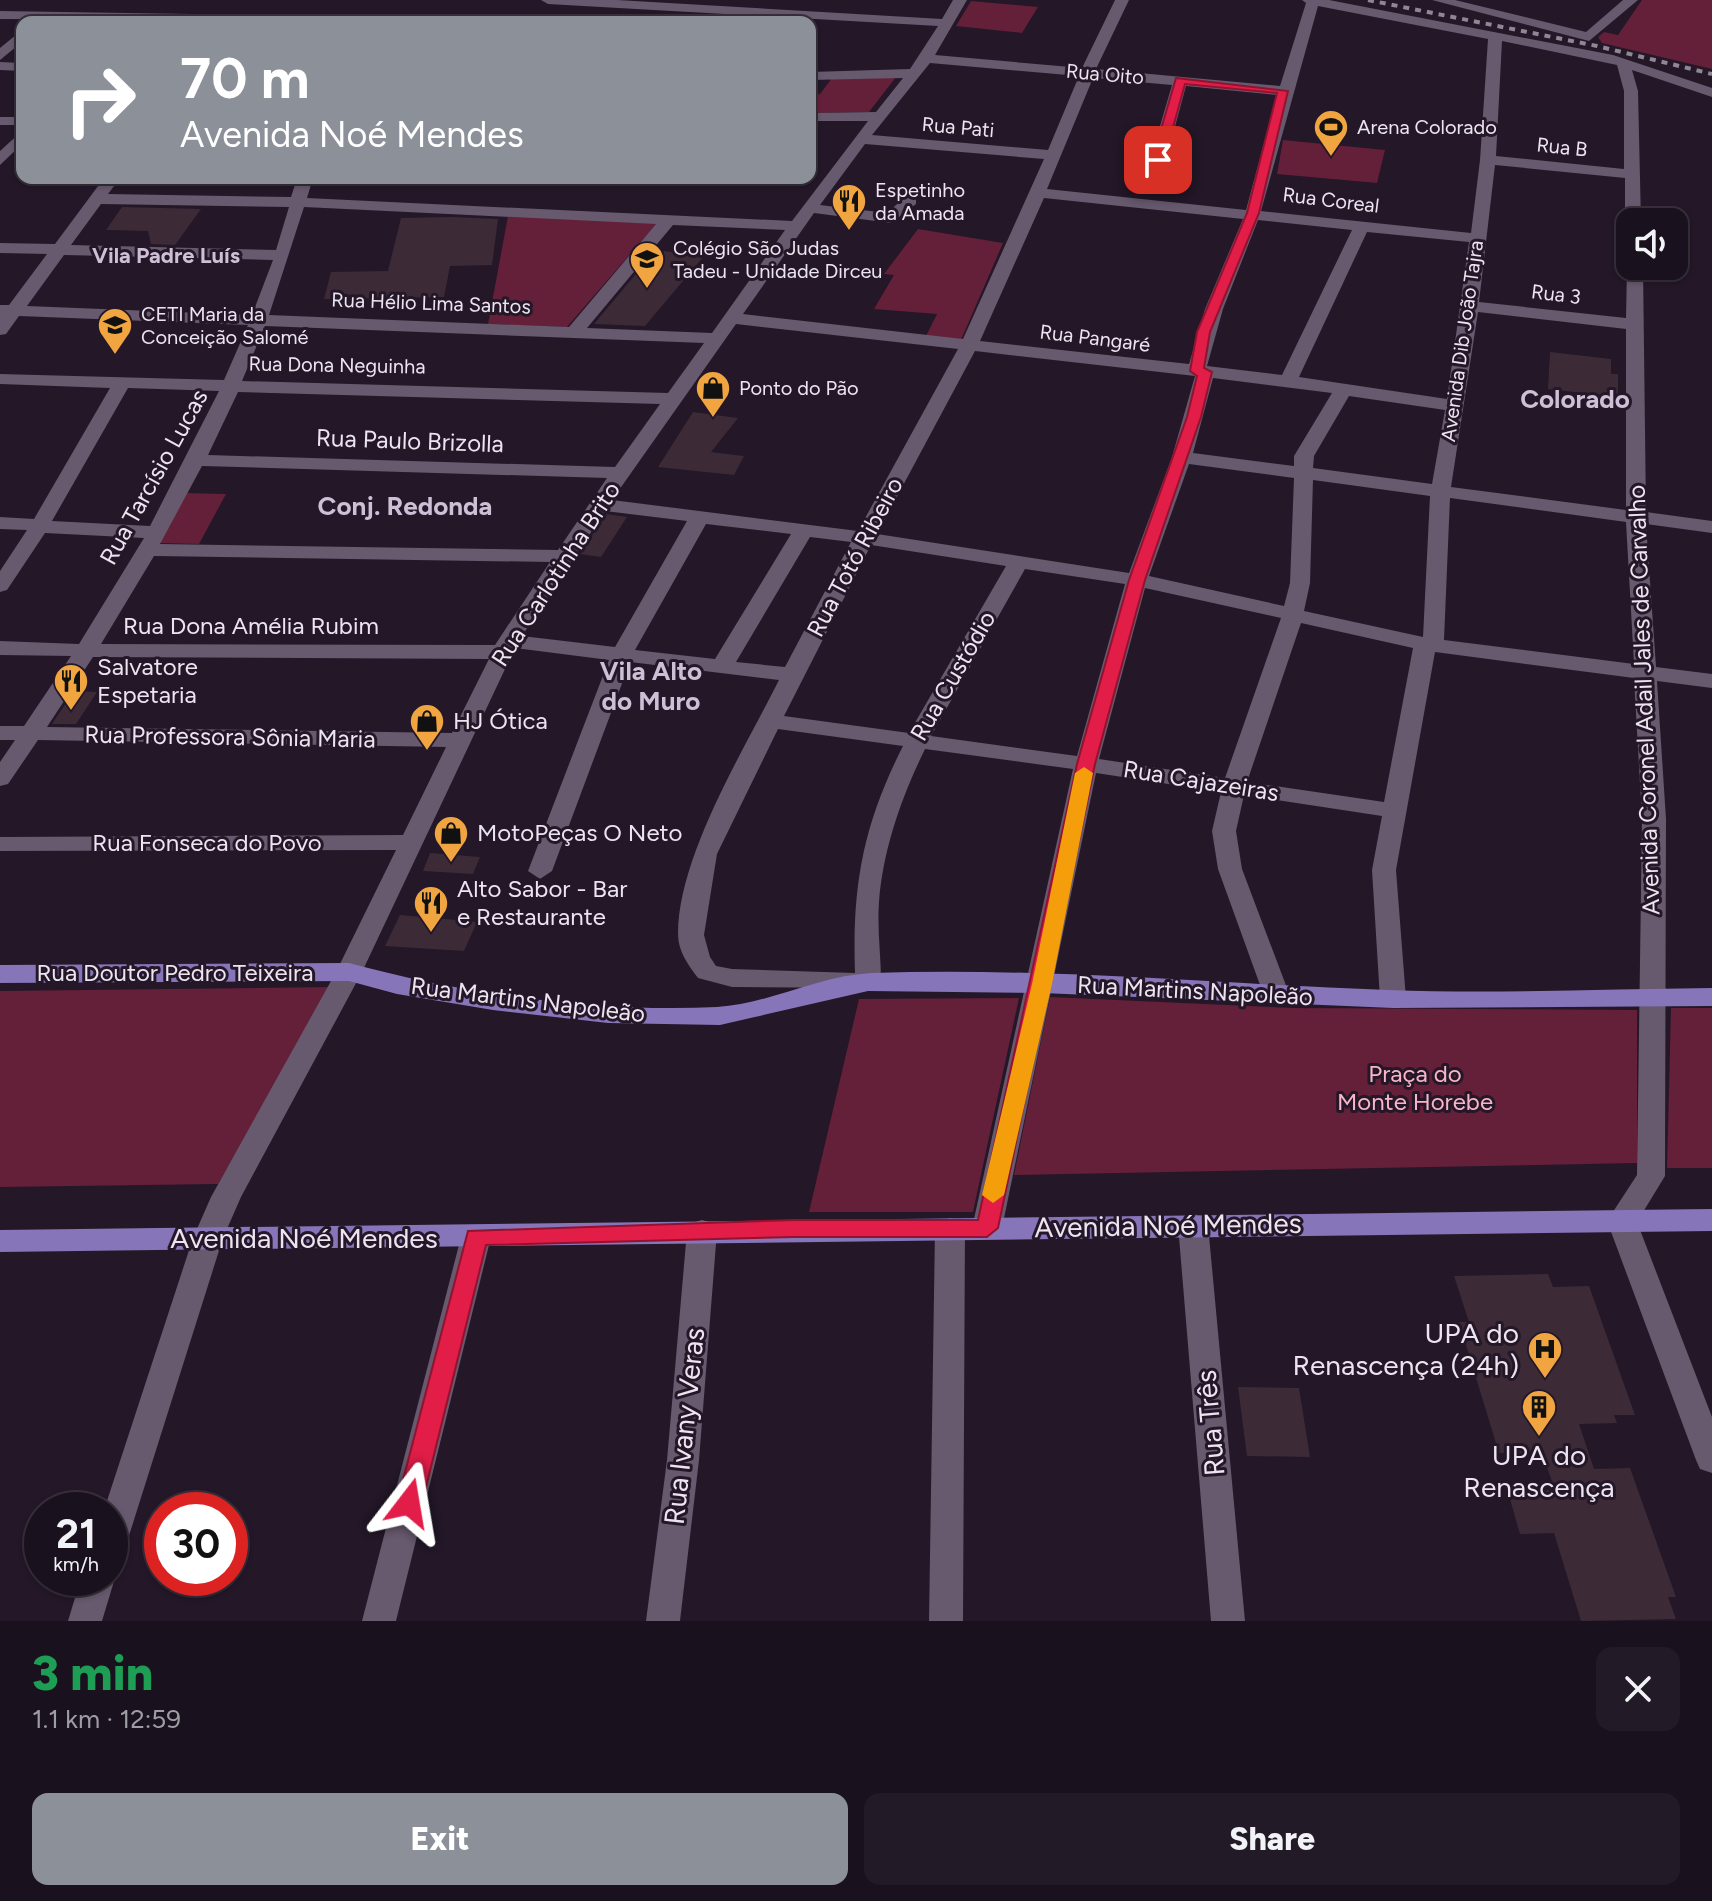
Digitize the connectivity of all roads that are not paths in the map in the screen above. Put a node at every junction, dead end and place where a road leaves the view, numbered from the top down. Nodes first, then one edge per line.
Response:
1 (57, 0) edge
2 (548, 0) edge
3 (960, 0) edge
4 (1122, 0) edge
5 (1311, 0) edge
6 (1439, 0) edge
7 (1502, 0) edge
8 (1631, 0) edge
9 (644, 3) edge
10 (1494, 14) junction
11 (41, 16) edge
12 (948, 23) junction
13 (1495, 37) junction
14 (16, 40) edge
15 (1593, 41) junction
16 (0, 56) edge
17 (926, 58) junction
18 (1618, 61) junction
19 (1087, 72) junction
20 (913, 73) junction
21 (816, 75) edge
22 (1180, 81) junction
23 (1283, 91) junction
24 (1712, 93) edge
25 (877, 116) junction
26 (816, 117) edge
27 (860, 139) junction
28 (16, 142) edge
29 (1052, 155) junction
30 (0, 160) edge
31 (1158, 160) dead end
32 (1488, 160) junction
33 (1631, 174) junction
34 (816, 175) edge
35 (832, 176) junction
36 (107, 184) edge
37 (304, 184) edge
38 (1038, 193) junction
39 (96, 199) junction
40 (910, 201) dead end
41 (299, 202) junction
42 (809, 208) junction
43 (1632, 208) edge
44 (1253, 213) junction
45 (668, 220) junction
46 (797, 226) junction
47 (1362, 226) junction
48 (1476, 238) junction
49 (0, 248) edge
50 (56, 251) junction
51 (280, 255) junction
52 (1636, 280) edge
53 (1468, 306) junction
54 (8, 310) edge
55 (261, 318) junction
56 (730, 318) junction
57 (1638, 325) junction
58 (0, 330) edge
59 (576, 330) junction
60 (716, 338) junction
61 (969, 345) junction
62 (1201, 372) junction
63 (0, 379) edge
64 (1288, 381) junction
65 (123, 382) junction
66 (234, 385) junction
67 (1343, 390) junction
68 (672, 399) junction
69 (1454, 406) junction
70 (1182, 457) junction
71 (197, 460) junction
72 (1302, 471) junction
73 (621, 473) junction
74 (1440, 492) junction
75 (599, 504) junction
76 (700, 517) junction
77 (1636, 518) junction
78 (0, 523) edge
79 (42, 526) junction
80 (1712, 527) edge
81 (803, 531) junction
82 (866, 538) junction
83 (150, 541) junction
84 (563, 556) junction
85 (1019, 562) junction
86 (3, 578) edge
87 (1137, 580) junction
88 (1293, 614) junction
89 (1429, 645) junction
90 (505, 647) junction
91 (0, 648) edge
92 (85, 651) junction
93 (622, 654) junction
94 (722, 666) junction
95 (1644, 672) junction
96 (793, 675) junction
97 (1712, 681) edge
98 (770, 721) junction
99 (0, 733) edge
100 (31, 735) junction
101 (461, 740) junction
102 (913, 743) junction
103 (1086, 764) junction
104 (0, 779) edge
105 (1234, 786) junction
106 (1393, 811) junction
107 (413, 842) junction
108 (0, 844) edge
109 (540, 871) dead end
110 (349, 972) junction
111 (0, 974) edge
112 (868, 982) junction
113 (1042, 984) junction
114 (1277, 996) junction
115 (1712, 997) edge
116 (1651, 998) junction
117 (1393, 999) junction
118 (1712, 1220) edge
119 (1622, 1221) junction
120 (1193, 1225) junction
121 (987, 1228) junction
122 (950, 1229) junction
123 (702, 1231) junction
124 (476, 1237) junction
125 (208, 1238) junction
126 (0, 1241) edge
127 (1703, 1416) edge
128 (1712, 1460) edge
129 (126, 1492) edge
130 (93, 1596) edge
131 (85, 1621) edge
132 (379, 1621) edge
133 (663, 1621) edge
134 (946, 1621) edge
135 (1228, 1621) edge

1 - 11 street
2 - 9 street
3 - 12 street, Rua Carlotinha Brito
4 - 19 street, Rua Totó Ribeiro
5 - 13 street
5 - 23 street
6 - 10 street
7 - 10 street
8 - 15 street
9 - 12 street
10 - 15 street
12 - 17 street, Rua Carlotinha Brito
13 - 18 street
13 - 32 street, Avenida Dib João Tajra
14 - 16 street
15 - 18 street
17 - 19 street, Rua Oito
17 - 20 street, Rua Carlotinha Brito
18 - 24 street
18 - 33 street
19 - 22 street, Rua Oito
19 - 29 street, Rua Totó Ribeiro
20 - 21 street
20 - 25 street, Rua Carlotinha Brito
22 - 23 street, Rua Oito
22 - 31 street
23 - 44 street
25 - 26 street
25 - 27 street, Rua Carlotinha Brito
27 - 29 street, Rua Pati
27 - 35 street, Rua Carlotinha Brito
28 - 30 street
29 - 38 street, Rua Totó Ribeiro
32 - 33 street, Rua B
32 - 48 street, Avenida Dib João Tajra
33 - 43 street
34 - 35 street
35 - 42 street, Rua Carlotinha Brito
36 - 39 street
37 - 41 street, Rua Tarcísio Lucas
38 - 44 street, Rua Coreal
38 - 61 street, Rua Totó Ribeiro
39 - 41 street
39 - 50 street
40 - 42 street
41 - 45 street
41 - 51 street, Rua Tarcísio Lucas
42 - 46 street, Rua Carlotinha Brito
44 - 47 street, Rua Coreal
44 - 62 street
45 - 46 street
45 - 59 street
46 - 56 street, Rua Carlotinha Brito
47 - 48 street, Rua Coreal
47 - 64 street
48 - 53 street, Avenida Dib João Tajra
49 - 50 street
50 - 51 street
50 - 54 street
51 - 55 street, Rua Tarcísio Lucas
52 - 57 street, Avenida Coronel Adail Jales de Carvalho
53 - 57 street, Rua 3
53 - 69 street, Avenida Dib João Tajra
54 - 55 street, Rua Hélio Lima Santos
54 - 58 street
55 - 59 street, Rua Hélio Lima Santos
55 - 66 street, Rua Tarcísio Lucas
56 - 60 street, Rua Carlotinha Brito
56 - 61 street, Rua Pangaré
57 - 77 street, Avenida Coronel Adail Jales de Carvalho
59 - 60 street, Rua Hélio Lima Santos
60 - 68 street, Rua Carlotinha Brito
61 - 62 street, Rua Pangaré
61 - 82 street, Rua Totó Ribeiro
62 - 64 street, Rua Pangaré
62 - 70 street
63 - 65 street, Rua Dona Neguinha
64 - 67 street, Rua Pangaré
65 - 66 street, Rua Dona Neguinha
65 - 79 street
66 - 68 street, Rua Dona Neguinha
66 - 71 street, Rua Tarcísio Lucas
67 - 69 street, Rua Pangaré
67 - 72 street
68 - 73 street, Rua Carlotinha Brito
69 - 74 street, Avenida Dib João Tajra
70 - 72 street
70 - 87 street
71 - 73 street, Rua Paulo Brizolla
71 - 83 street, Rua Tarcísio Lucas
72 - 74 street
72 - 88 street
73 - 75 street, Rua Carlotinha Brito
74 - 77 street
74 - 89 street, Avenida Dib João Tajra
75 - 76 street
75 - 84 street, Rua Carlotinha Brito
76 - 81 street
76 - 93 street
77 - 80 street
77 - 95 street, Avenida Coronel Adail Jales de Carvalho
78 - 79 street
79 - 83 street
79 - 86 street
81 - 82 street
81 - 94 street
82 - 85 street
82 - 96 street, Rua Totó Ribeiro
83 - 84 street
83 - 92 street, Rua Tarcísio Lucas
84 - 90 street, Rua Carlotinha Brito
85 - 87 street
85 - 102 street, Rua Custódio
87 - 88 street
87 - 103 street
88 - 89 street
88 - 105 street
89 - 95 street
89 - 106 street, Avenida Dib João Tajra
90 - 92 street, Rua Dona Amélia Rubim
90 - 93 street
90 - 101 street, Rua Carlotinha Brito
91 - 92 street, Rua Dona Amélia Rubim
92 - 100 street, Rua Tarcísio Lucas
93 - 94 street
93 - 109 street
94 - 96 street
95 - 97 street
95 - 116 street, Avenida Coronel Adail Jales de Carvalho
96 - 98 street, Rua Totó Ribeiro
98 - 102 street, Rua Cajazeiras
98 - 112 street, Rua Totó Ribeiro
99 - 100 street, Rua Professora Sônia Maria
100 - 101 street, Rua Professora Sônia Maria
100 - 104 street, Rua Tarcísio Lucas
101 - 107 street, Rua Carlotinha Brito
102 - 103 street, Rua Cajazeiras
102 - 112 street, Rua Custódio
103 - 105 street, Rua Cajazeiras
103 - 113 street
105 - 106 street, Rua Cajazeiras
105 - 114 street
106 - 117 street, Avenida Dib João Tajra
107 - 108 street, Rua Fonseca do Povo
107 - 110 street, Rua Carlotinha Brito
110 - 111 main road, Rua Doutor Pedro Teixeira
110 - 112 main road, Rua Martins Napoleão
110 - 125 street, Rua Carlotinha Brito
112 - 113 main road, Rua Martins Napoleão
113 - 114 main road, Rua Martins Napoleão
113 - 121 street
114 - 117 main road, Rua Martins Napoleão
115 - 116 main road, Rua Martins Napoleão
116 - 117 main road, Rua Martins Napoleão
116 - 119 street, Avenida Coronel Adail Jales de Carvalho
118 - 119 main road, Avenida Noé Mendes
119 - 120 main road, Avenida Noé Mendes
119 - 127 street
120 - 121 main road, Avenida Noé Mendes
120 - 135 street, Rua Três
121 - 122 main road, Avenida Noé Mendes
122 - 123 main road, Avenida Noé Mendes
122 - 134 street
123 - 124 main road, Avenida Noé Mendes
123 - 133 street, Rua Ivany Veras
124 - 125 main road, Avenida Noé Mendes
124 - 132 street
125 - 126 main road, Avenida Noé Mendes
125 - 129 street, Rua Carlotinha Brito
127 - 128 street
130 - 131 street

